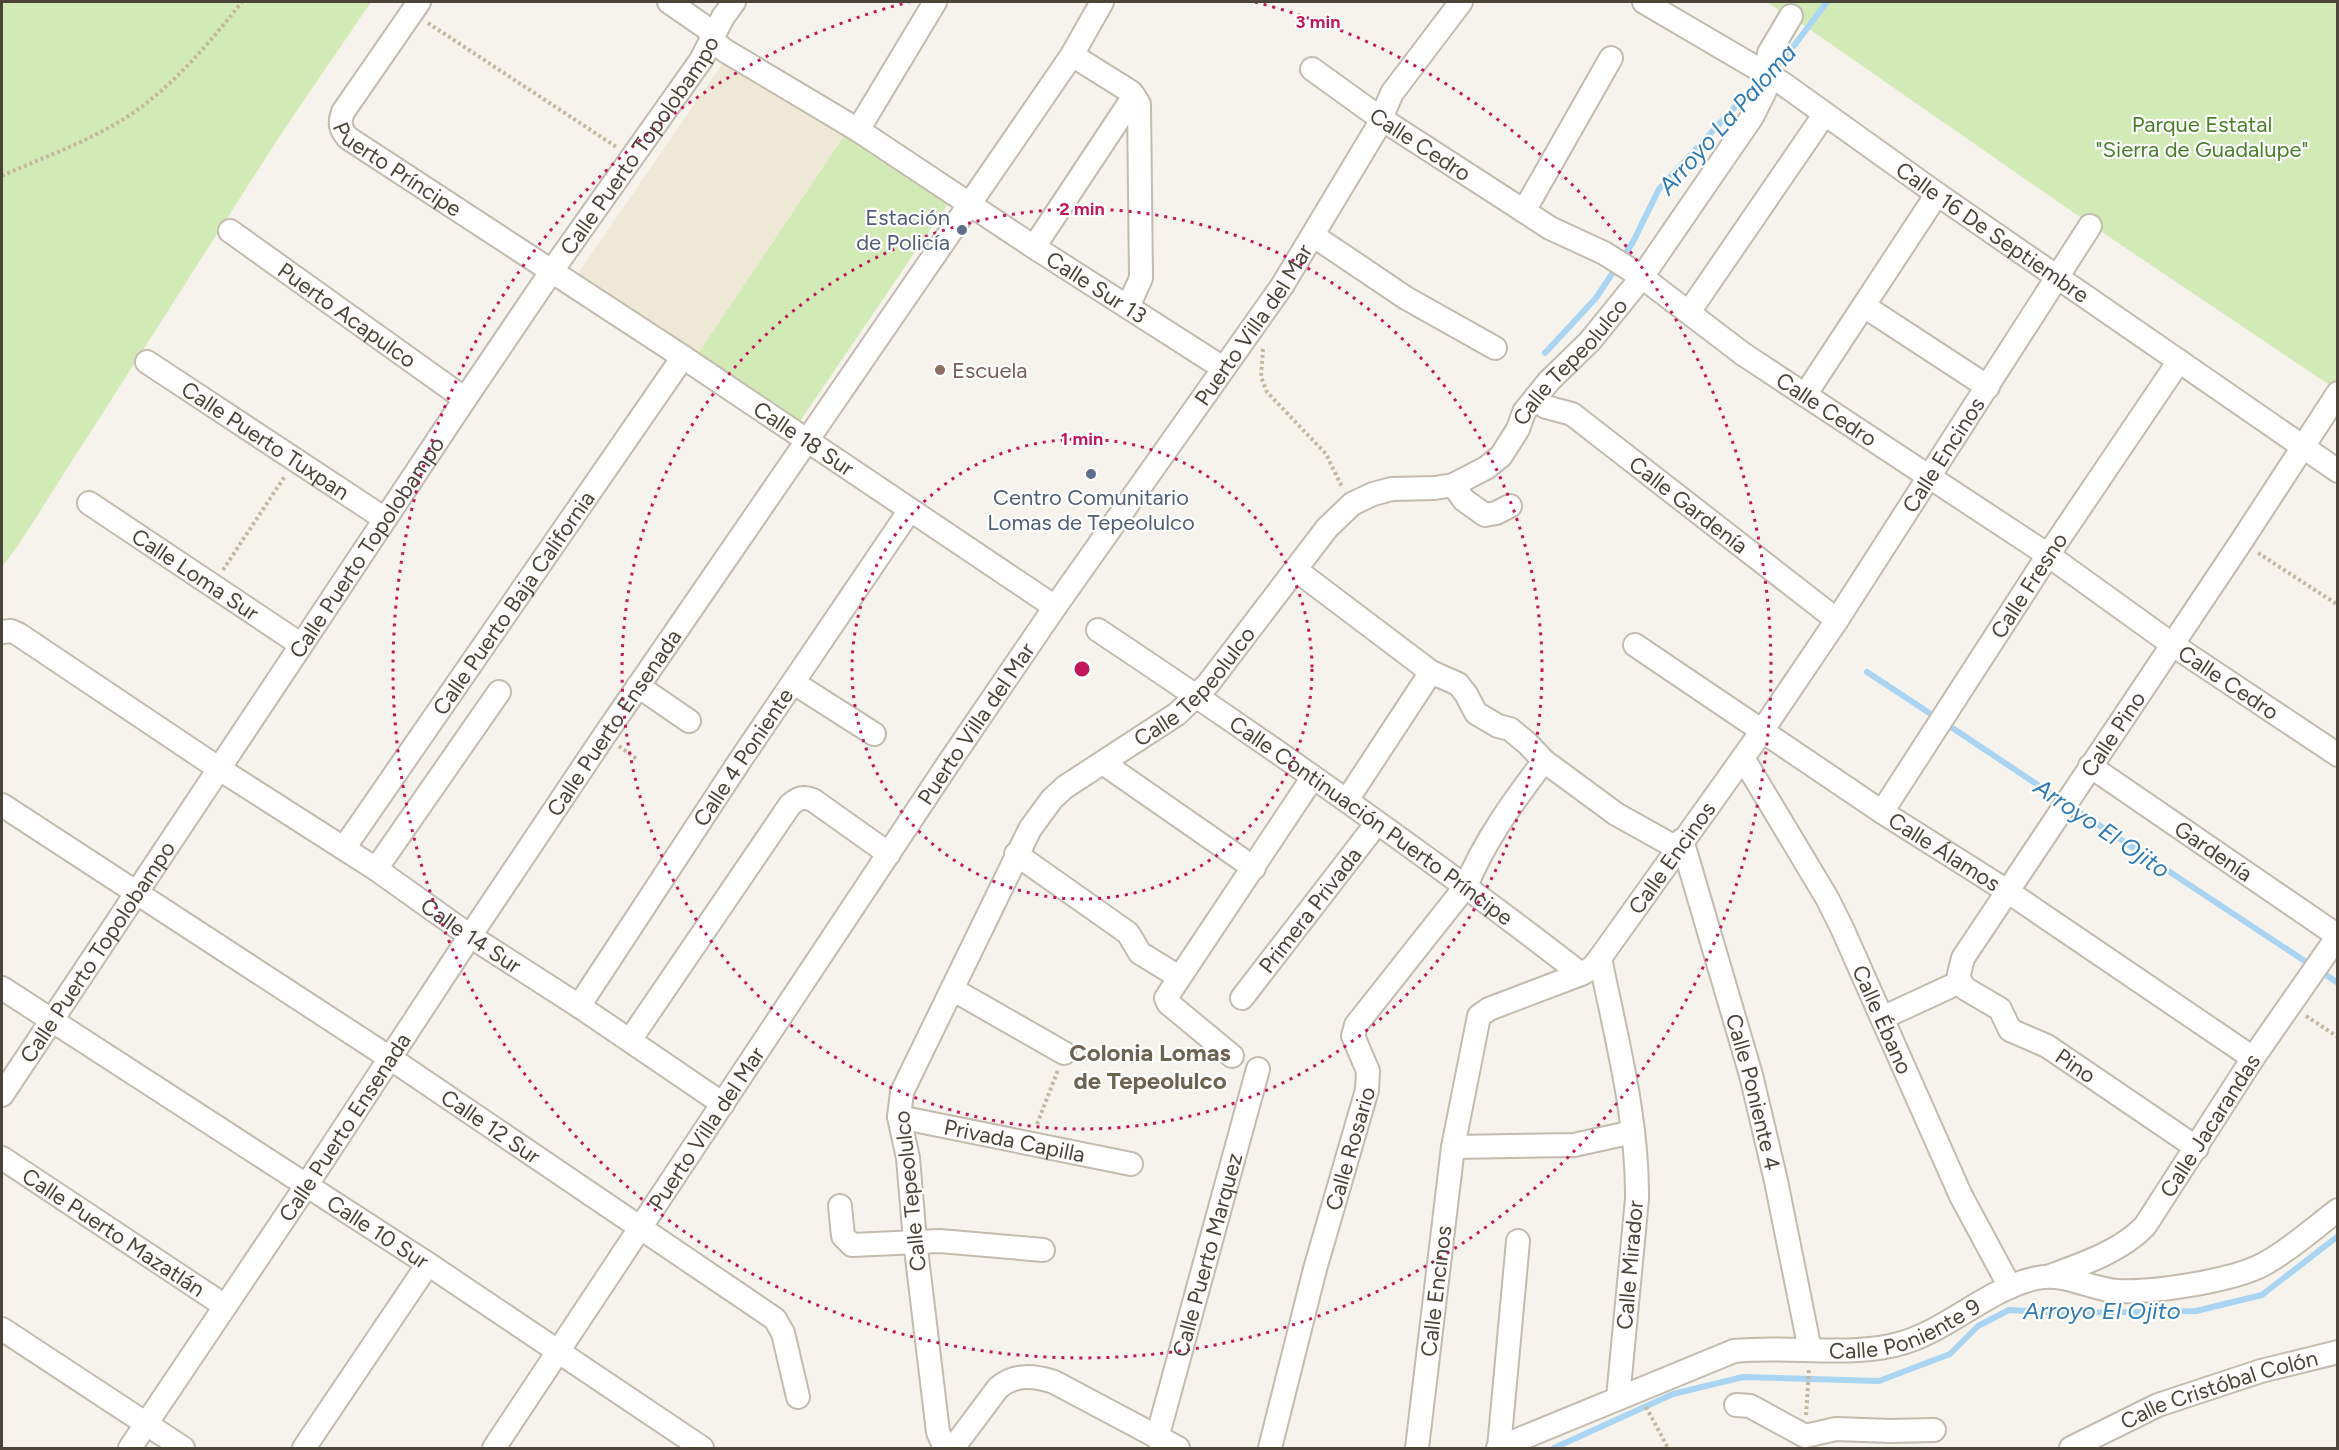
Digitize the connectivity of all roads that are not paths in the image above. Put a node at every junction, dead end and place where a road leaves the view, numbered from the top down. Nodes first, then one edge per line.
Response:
1 (669, 2) edge
2 (734, 2) edge
3 (935, 2) edge
4 (1102, 2) edge
5 (1461, 2) edge
6 (1644, 2) edge
7 (415, 7) edge
8 (1791, 15) dead end
9 (714, 38) junction
10 (1072, 55) junction
11 (1611, 58) dead end
12 (1312, 69) dead end
13 (1767, 75) junction
14 (1134, 96) junction
15 (1824, 115) junction
16 (1380, 118) junction
17 (858, 130) junction
18 (1937, 194) junction
19 (971, 204) junction
20 (1524, 211) junction
21 (2090, 226) dead end
22 (230, 231) dead end
23 (1314, 236) junction
24 (1034, 247) junction
25 (551, 272) junction
26 (1642, 277) junction
27 (2058, 277) junction
28 (1864, 306) junction
29 (1128, 307) junction
30 (1689, 312) junction
31 (1495, 348) dead end
32 (682, 357) junction
33 (2179, 361) junction
34 (147, 362) dead end
35 (1223, 368) junction
36 (1988, 387) junction
37 (2337, 393) edge
38 (1805, 395) junction
39 (1535, 398) junction
40 (465, 399) junction
41 (806, 441) junction
42 (2304, 448) junction
43 (2337, 471) edge
44 (1929, 477) junction
45 (1454, 485) junction
46 (89, 503) dead end
47 (1510, 506) dead end
48 (910, 510) junction
49 (385, 519) junction
50 (2049, 555) junction
51 (1296, 570) junction
52 (1055, 607) junction
53 (1837, 620) junction
54 (1098, 630) dead end
55 (3, 631) edge
56 (300, 644) junction
57 (1635, 645) dead end
58 (2173, 645) junction
59 (1431, 672) junction
60 (794, 683) junction
61 (638, 686) junction
62 (499, 692) dead end
63 (1197, 696) junction
64 (689, 721) dead end
65 (1762, 731) junction
66 (874, 734) dead end
67 (2337, 754) edge
68 (1743, 758) junction
69 (1544, 761) junction
70 (1103, 762) junction
71 (2090, 766) junction
72 (218, 768) junction
73 (1313, 777) junction
74 (1347, 800) junction
75 (2, 805) edge
76 (1882, 812) junction
77 (1377, 823) junction
78 (1679, 844) junction
79 (344, 848) junction
80 (889, 854) junction
81 (1016, 854) junction
82 (1254, 868) junction
83 (376, 869) junction
84 (1466, 885) junction
85 (2007, 891) junction
86 (136, 893) junction
87 (470, 936) junction
88 (2337, 936) edge
89 (1600, 958) junction
90 (1581, 974) junction
91 (1179, 977) junction
92 (1960, 982) junction
93 (2, 988) edge
94 (952, 989) junction
95 (1242, 998) dead end
96 (579, 1006) junction
97 (1882, 1018) junction
98 (51, 1020) junction
99 (630, 1040) junction
100 (1064, 1053) road end
101 (1232, 1056) dead end
102 (390, 1059) junction
103 (2253, 1059) junction
104 (1257, 1069) dead end
105 (2, 1095) edge
106 (723, 1104) junction
107 (899, 1117) junction
108 (1633, 1132) junction
109 (1453, 1147) junction
110 (2197, 1148) junction
111 (2, 1158) edge
112 (1131, 1164) dead end
113 (306, 1186) junction
114 (840, 1206) dead end
115 (2337, 1210) edge
116 (642, 1228) junction
117 (915, 1241) junction
118 (1518, 1241) dead end
119 (1043, 1250) dead end
120 (428, 1264) junction
121 (2050, 1276) junction
122 (2010, 1287) junction
123 (225, 1306) junction
124 (2, 1329) edge
125 (1810, 1350) junction
126 (560, 1352) junction
127 (2337, 1352) edge
128 (1628, 1394) junction
129 (798, 1397) dead end
130 (1736, 1405) dead end
131 (147, 1424) junction
132 (1934, 1430) dead end
133 (1158, 1438) junction
134 (1808, 1442) edge
135 (691, 1446) edge
136 (1498, 1448) edge
137 (130, 1449) edge
138 (183, 1449) edge
139 (304, 1449) edge
140 (494, 1449) edge
141 (945, 1449) edge
142 (953, 1449) edge
143 (1178, 1449) edge
144 (1270, 1449) edge
145 (1417, 1449) edge
146 (2071, 1449) edge

1 - 9 street, Calle Sur 13
2 - 9 street, Calle Puerto Topolobampo
3 - 17 street
4 - 10 street, Calle Puerto Ensenada
5 - 16 street, Puerto Villa del Mar
6 - 13 street, Calle 16 De Septiembre
7 - 25 street, Puerto Príncipe
8 - 13 street, Calle Tepeolulco
9 - 17 street, Calle Sur 13
9 - 25 street, Calle Puerto Topolobampo
10 - 14 street
10 - 19 street, Calle Puerto Ensenada
11 - 20 street
12 - 16 street, Calle Cedro
13 - 15 street, Calle 16 De Septiembre
13 - 26 street, Calle Tepeolulco
14 - 24 street
14 - 29 street
15 - 18 street, Calle 16 De Septiembre
15 - 30 street
16 - 20 street, Calle Cedro
16 - 23 street, Puerto Villa del Mar
17 - 19 street, Calle Sur 13
18 - 27 street, Calle 16 De Septiembre
18 - 28 street
19 - 24 street, Calle Sur 13
19 - 41 street, Calle Puerto Ensenada
20 - 26 street, Calle Cedro
21 - 27 street, Calle Encinos
22 - 40 street, Puerto Acapulco
23 - 31 street
23 - 35 street, Puerto Villa del Mar
24 - 29 street, Calle Sur 13
25 - 32 street, Calle 18 Sur
25 - 40 street, Calle Puerto Topolobampo
26 - 30 street, Calle Cedro
26 - 39 street, Calle Tepeolulco
27 - 33 street, Calle 16 De Septiembre
27 - 36 street, Calle Encinos
28 - 36 street
28 - 38 street
29 - 35 street, Calle Sur 13
30 - 38 street, Calle Cedro
32 - 41 street, Calle 18 Sur
32 - 79 street, Calle Puerto Baja California
33 - 42 street, Calle 16 De Septiembre
33 - 50 street, Calle Fresno
34 - 49 street, Calle Puerto Tuxpan
35 - 52 street, Puerto Villa del Mar
36 - 44 street, Calle Encinos
37 - 42 street, Calle Pino
38 - 44 street, Calle Cedro
39 - 45 street, Calle Tepeolulco
39 - 53 street, Calle Gardenía
40 - 49 street, Calle Puerto Topolobampo
41 - 48 street, Calle 18 Sur
41 - 61 street, Calle Puerto Ensenada
42 - 43 street, Calle 16 De Septiembre
42 - 58 street, Calle Pino
44 - 50 street, Calle Cedro
44 - 53 street, Calle Encinos
45 - 47 street
45 - 51 street, Calle Tepeolulco
46 - 56 street, Calle Loma Sur
48 - 52 street, Calle 18 Sur
48 - 60 street, Calle 4 Poniente
49 - 56 street, Calle Puerto Topolobampo
50 - 58 street, Calle Cedro
50 - 76 street, Calle Fresno
51 - 59 street
51 - 63 street, Calle Tepeolulco
52 - 80 street, Puerto Villa del Mar
53 - 65 street, Calle Encinos
54 - 63 street, Calle Continuación Puerto Príncipe
55 - 72 street, Calle 14 Sur
56 - 72 street, Calle Puerto Topolobampo
57 - 65 street, Calle Álamos
58 - 67 street, Calle Cedro
58 - 71 street, Calle Pino
59 - 69 street
59 - 74 street
60 - 66 street
60 - 96 street, Calle 4 Poniente
61 - 64 street
61 - 87 street, Calle Puerto Ensenada
62 - 83 street
63 - 70 street, Calle Tepeolulco
63 - 73 street, Calle Continuación Puerto Príncipe
65 - 68 street, Calle Encinos
65 - 76 street, Calle Álamos
68 - 78 street, Calle Encinos
68 - 97 street, Calle Ébano
69 - 78 street
69 - 84 street, Calle Rosario
70 - 81 street, Calle Tepeolulco
70 - 82 street
71 - 85 street, Calle Pino
71 - 88 street, Gardenía
72 - 79 street, Calle 14 Sur
72 - 86 street, Calle Puerto Topolobampo
73 - 74 street, Calle Continuación Puerto Príncipe
73 - 82 street
74 - 77 street, Calle Continuación Puerto Príncipe
75 - 86 street, Calle 12 Sur
76 - 85 street, Calle Álamos
77 - 84 street, Calle Continuación Puerto Príncipe
77 - 95 street, Primera Privada
78 - 89 street, Calle Encinos
78 - 125 street, Calle Poniente 4
79 - 83 street, Calle 14 Sur
80 - 99 street
80 - 106 street, Puerto Villa del Mar
81 - 91 street
81 - 94 street, Calle Tepeolulco
82 - 91 street
83 - 87 street, Calle 14 Sur
84 - 90 street, Calle Continuación Puerto Príncipe
84 - 144 street, Calle Rosario
85 - 92 street, Calle Pino
85 - 103 street, Calle Álamos
86 - 98 street, Calle Puerto Topolobampo
86 - 102 street, Calle 12 Sur
87 - 96 street, Calle 14 Sur
87 - 102 street, Calle Puerto Ensenada
88 - 103 street, Calle Jacarandas
89 - 90 street, Calle Encinos
89 - 108 street, Calle Mirador
90 - 109 street, Calle Encinos
91 - 101 street
92 - 97 street
92 - 110 street, Pino
93 - 98 street, Calle 10 Sur
94 - 100 street
94 - 107 street, Calle Tepeolulco
96 - 99 street, Calle 14 Sur
97 - 122 street, Calle Ébano
98 - 105 street, Calle Puerto Topolobampo
98 - 113 street, Calle 10 Sur
99 - 106 street, Calle 14 Sur
102 - 113 street, Calle Puerto Ensenada
102 - 116 street, Calle 12 Sur
103 - 110 street, Calle Jacarandas
104 - 133 street, Calle Puerto Marquez
106 - 116 street, Puerto Villa del Mar
107 - 112 street, Privada Capilla
107 - 117 street, Calle Tepeolulco
108 - 109 street
108 - 128 street, Calle Mirador
109 - 145 street, Calle Encinos
110 - 121 street, Calle Jacarandas
111 - 123 street, Calle Puerto Mazatlán
113 - 120 street, Calle 10 Sur
113 - 123 street, Calle Puerto Ensenada
114 - 117 street
115 - 121 street, Calle Poniente 9
116 - 126 street, Puerto Villa del Mar
116 - 129 street, Calle 12 Sur
117 - 119 street
117 - 141 street, Calle Tepeolulco
118 - 136 street
120 - 126 street, Calle 10 Sur
120 - 139 street
121 - 122 street, Calle Poniente 9
122 - 125 street, Calle Poniente 9
123 - 131 street, Calle Puerto Ensenada
124 - 131 street
125 - 128 street, Calle Poniente 9
126 - 135 street, Calle 10 Sur
126 - 140 street, Puerto Villa del Mar
127 - 146 street, Calle Cristóbal Colón
128 - 136 street, Calle Poniente 9
130 - 134 street
131 - 137 street, Calle Puerto Ensenada
131 - 138 street
132 - 134 street
133 - 142 street
133 - 143 street

